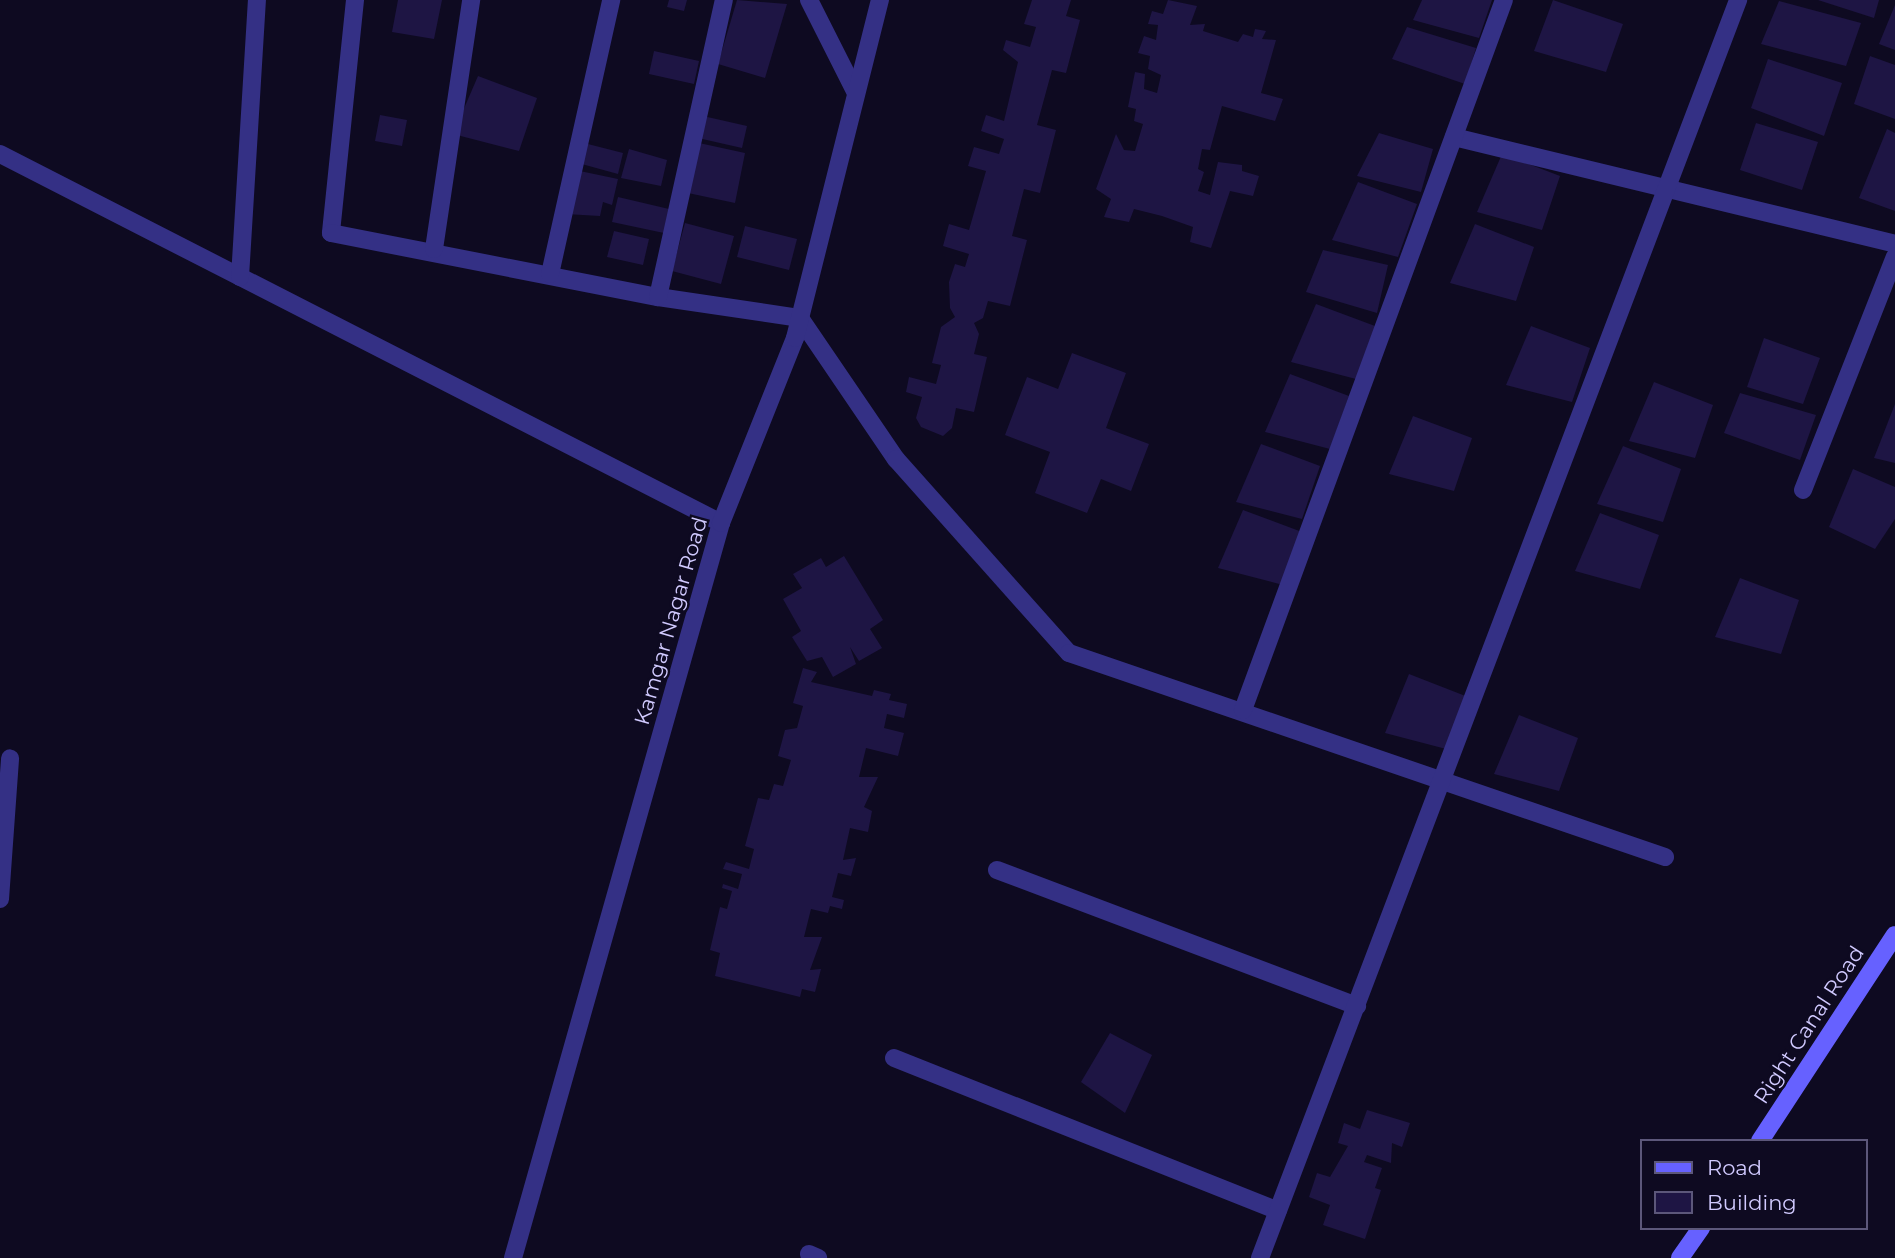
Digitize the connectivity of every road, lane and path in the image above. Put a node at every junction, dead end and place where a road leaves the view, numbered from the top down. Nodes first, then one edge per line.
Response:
1 (257, 0) edge
2 (355, 0) edge
3 (471, 0) edge
4 (611, 0) edge
5 (724, 0) edge
6 (809, 0) edge
7 (880, 0) edge
8 (1504, 0) edge
9 (1738, 0) edge
10 (856, 93) junction
11 (1454, 137) junction
12 (0, 154) edge
13 (1666, 189) junction
14 (1895, 244) edge
15 (434, 249) junction
16 (1895, 257) edge
17 (550, 274) junction
18 (240, 276) junction
19 (658, 297) junction
20 (800, 318) junction
21 (1803, 490) dead end
22 (721, 523) junction
23 (1243, 710) junction
24 (10, 758) dead end
25 (1444, 781) junction
26 (1665, 857) dead end
27 (997, 870) dead end
28 (0, 899) edge
29 (1893, 944) edge
30 (1357, 1006) junction
31 (894, 1058) dead end
32 (1761, 1139) edge
33 (1278, 1211) junction
34 (1700, 1230) edge
35 (513, 1258) edge
36 (1260, 1258) edge
37 (1681, 1258) edge

1 - 18 street
2 - 15 street
3 - 15 street
4 - 17 street
5 - 19 street
6 - 10 street
7 - 10 street, Kamgar Nagar Road
8 - 11 street
9 - 13 street
10 - 20 street, Kamgar Nagar Road
11 - 13 street
11 - 23 street
12 - 18 street
13 - 14 street
13 - 25 street
15 - 17 street
16 - 21 street
17 - 19 street
18 - 22 street
19 - 20 street
20 - 22 street, Kamgar Nagar Road
20 - 23 street
22 - 35 street, Kamgar Nagar Road
23 - 25 street
24 - 28 street
25 - 26 street
25 - 30 street
27 - 30 street
29 - 32 street, Right Canal Road
30 - 33 street
31 - 33 street
33 - 36 street
34 - 37 street

